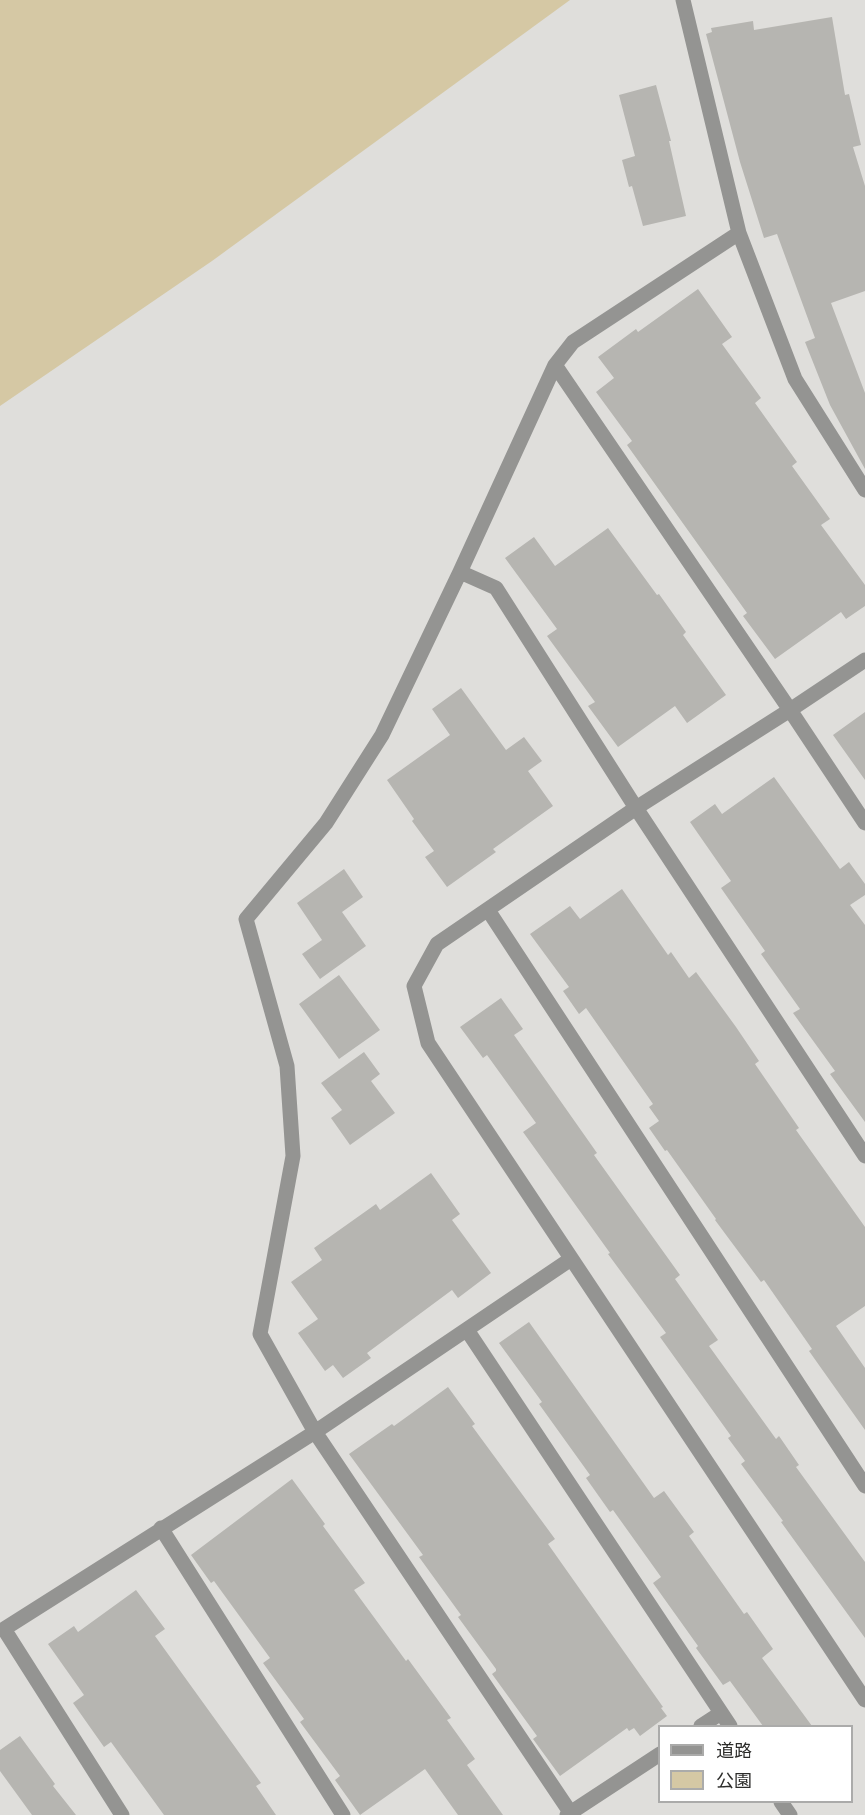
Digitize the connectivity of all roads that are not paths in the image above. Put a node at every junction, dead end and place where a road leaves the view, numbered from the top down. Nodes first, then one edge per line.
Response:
1 (683, 0) edge
2 (739, 233) junction
3 (555, 365) junction
4 (865, 490) edge
5 (460, 572) junction
6 (865, 660) edge
7 (790, 710) junction
8 (636, 808) junction
9 (865, 823) edge
10 (488, 910) junction
11 (865, 1156) edge
12 (571, 1259) junction
13 (467, 1330) junction
14 (315, 1432) junction
15 (865, 1486) edge
16 (161, 1528) junction
17 (2, 1630) edge
18 (865, 1700) edge
19 (721, 1713) junction
20 (703, 1725) edge
21 (729, 1725) edge
22 (658, 1755) edge
23 (570, 1814) edge
24 (122, 1815) edge
25 (343, 1815) edge

1 - 2 street
2 - 3 street
2 - 4 street
3 - 5 street
3 - 7 street
5 - 8 street
5 - 14 street
6 - 7 street
7 - 8 street
7 - 9 street
8 - 10 street
8 - 11 street
10 - 12 street
10 - 15 street
12 - 13 street
12 - 18 street
13 - 14 street
13 - 19 street
14 - 16 street
14 - 23 street
16 - 17 street
16 - 25 street
17 - 24 street
19 - 20 street
19 - 21 street
22 - 23 street

